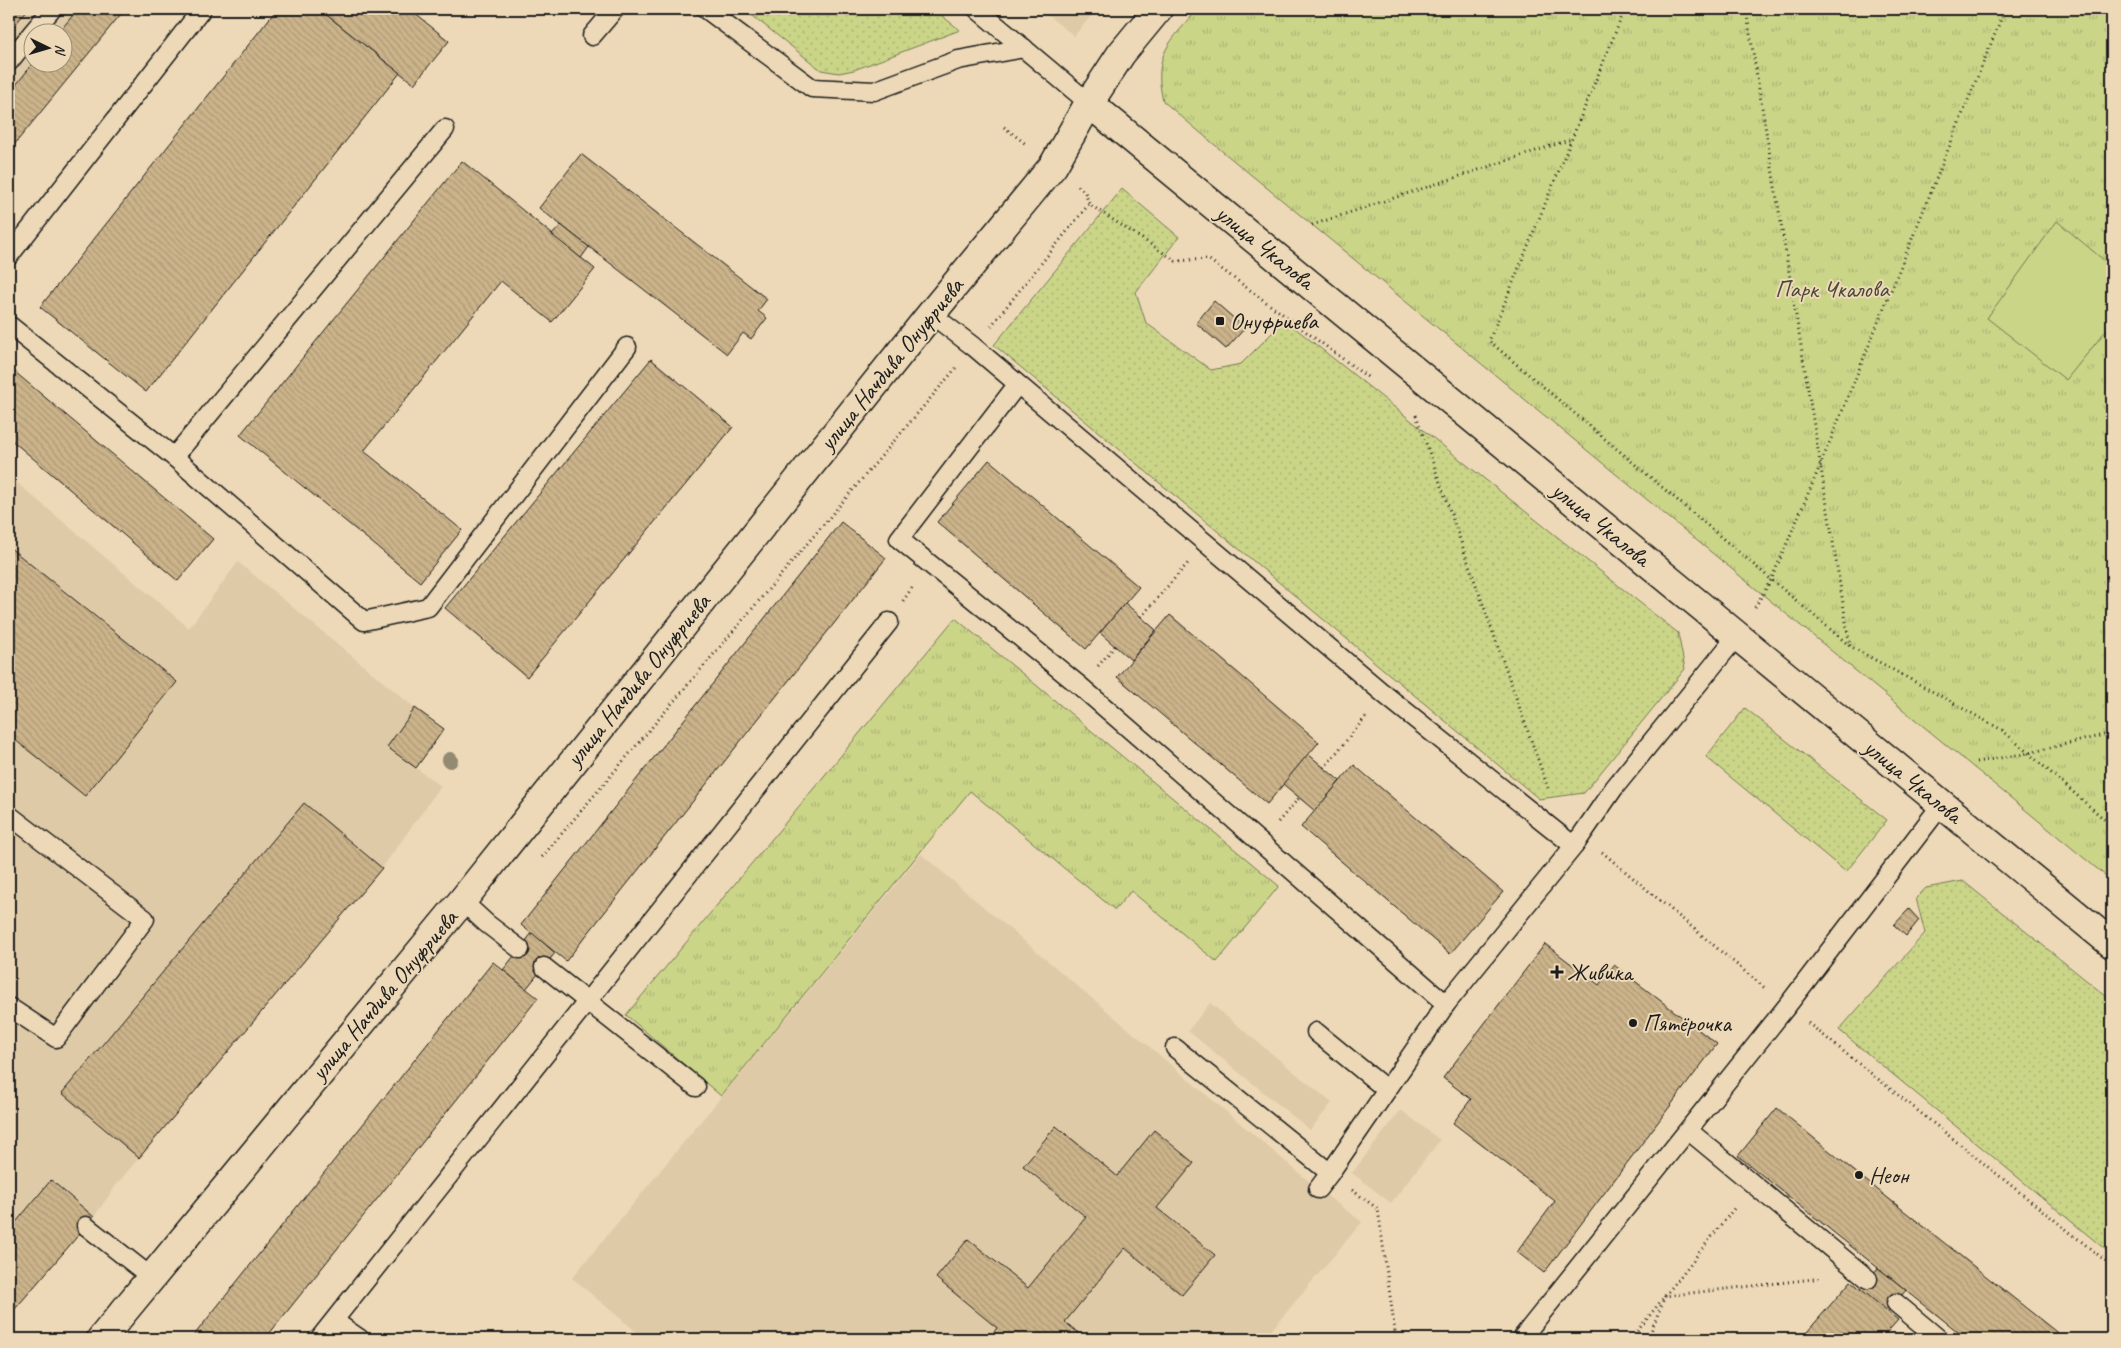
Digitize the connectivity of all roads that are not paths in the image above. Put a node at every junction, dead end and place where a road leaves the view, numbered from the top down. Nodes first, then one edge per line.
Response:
1 (52, 9) edge
2 (202, 9) edge
3 (615, 9) edge
4 (706, 9) edge
5 (977, 9) edge
6 (1158, 9) edge
7 (42, 22) edge
8 (592, 36) dead end
9 (22, 46) edge
10 (1024, 48) junction
11 (9, 62) edge
12 (1089, 103) junction
13 (445, 129) dead end
14 (9, 256) edge
15 (931, 314) junction
16 (9, 325) edge
17 (627, 347) dead end
18 (1017, 385) junction
19 (174, 457) junction
20 (889, 622) road end
21 (1738, 636) junction
22 (1942, 804) junction
23 (9, 815) edge
24 (1574, 846) junction
25 (462, 901) junction
26 (2112, 944) edge
27 (520, 948) dead end
28 (544, 967) dead end
29 (588, 1000) junction
30 (1446, 1004) junction
31 (9, 1007) edge
32 (1316, 1032) dead end
33 (1175, 1048) dead end
34 (696, 1086) dead end
35 (1387, 1090) junction
36 (1689, 1131) junction
37 (1330, 1173) junction
38 (1318, 1188) dead end
39 (86, 1226) dead end
40 (151, 1277) junction
41 (1864, 1277) road end
42 (1896, 1303) dead end
43 (334, 1321) junction
44 (1935, 1338) edge
45 (101, 1339) edge
46 (319, 1339) edge
47 (360, 1339) edge
48 (1521, 1339) edge

1 - 7 lane
2 - 14 lane
3 - 8 lane
4 - 10 lane
5 - 10 lane
6 - 12 street, улица Начдива Онуфриева
9 - 11 lane
10 - 12 lane
12 - 15 street, улица Начдива Онуфриева
12 - 21 street, улица Чкалова
13 - 19 lane
15 - 18 lane
15 - 25 street, улица Начдива Онуфриева
16 - 19 lane
17 - 19 lane
18 - 24 lane
18 - 30 lane
20 - 29 lane
21 - 22 street, улица Чкалова
21 - 24 lane
22 - 26 street, улица Чкалова
22 - 36 lane
23 - 31 lane
24 - 30 lane
25 - 27 lane
25 - 40 street, улица Начдива Онуфриева
28 - 29 lane
29 - 34 lane
29 - 43 lane
30 - 35 lane
32 - 35 lane
33 - 37 lane
35 - 37 lane
36 - 41 lane
36 - 48 lane
37 - 38 lane
39 - 40 lane
40 - 45 street, улица Начдива Онуфриева
42 - 44 lane
43 - 46 lane
43 - 47 lane

